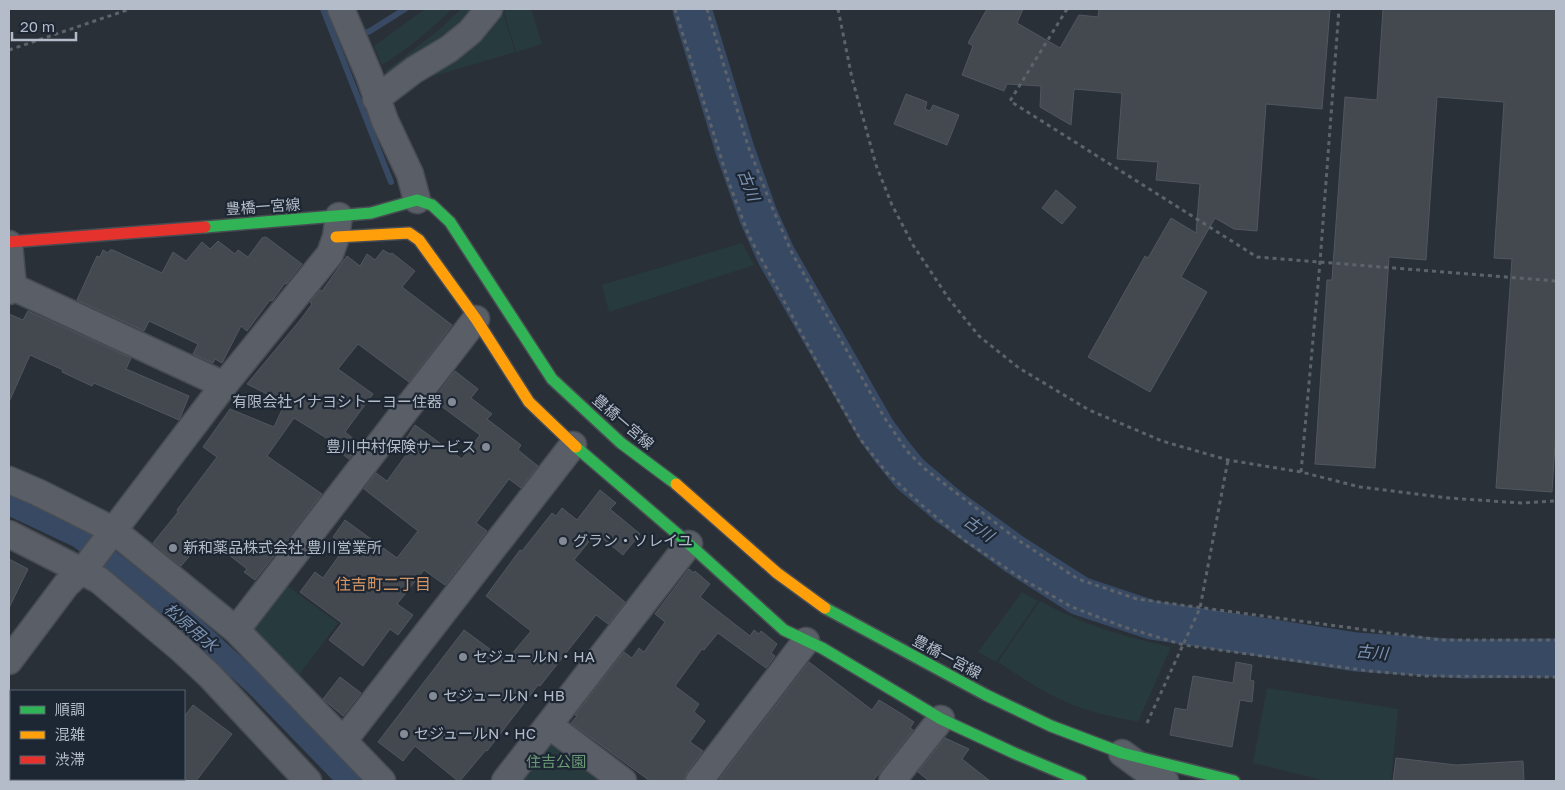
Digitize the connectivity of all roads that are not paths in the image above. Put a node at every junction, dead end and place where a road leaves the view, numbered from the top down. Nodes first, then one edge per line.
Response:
1 (341, 9) edge
2 (489, 9) edge
3 (376, 99) junction
4 (417, 200) junction
5 (338, 227) junction
6 (9, 243) edge
7 (11, 289) edge
8 (476, 319) junction
9 (224, 385) junction
10 (573, 444) junction
11 (9, 480) edge
12 (9, 534) edge
13 (111, 534) junction
14 (689, 544) junction
15 (84, 568) junction
16 (236, 630) junction
17 (806, 641) junction
18 (9, 661) edge
19 (941, 719) junction
20 (549, 725) junction
21 (344, 740) junction
22 (1122, 753) junction
23 (308, 781) edge
24 (382, 781) edge
25 (505, 781) edge
26 (623, 781) edge
27 (698, 781) edge
28 (892, 781) edge
29 (1081, 781) edge
30 (1165, 781) edge
31 (1234, 781) edge

1 - 3 street
2 - 3 street
3 - 4 street
4 - 5 main road, 豊橋一宮線
4 - 22 main road, 豊橋一宮線
5 - 6 main road, 豊橋一宮線
5 - 8 main road
5 - 9 street
6 - 7 street
7 - 9 street
8 - 10 main road
8 - 16 street
9 - 13 street
10 - 14 main road
10 - 21 street
11 - 13 street
12 - 15 street
13 - 15 street
13 - 16 street
14 - 17 main road
14 - 20 street
15 - 18 street
15 - 23 street
16 - 21 street
17 - 19 main road
17 - 27 street
19 - 28 street
19 - 29 main road
20 - 25 street
20 - 26 street
21 - 24 street
22 - 30 street
22 - 31 main road, 豊橋一宮線

